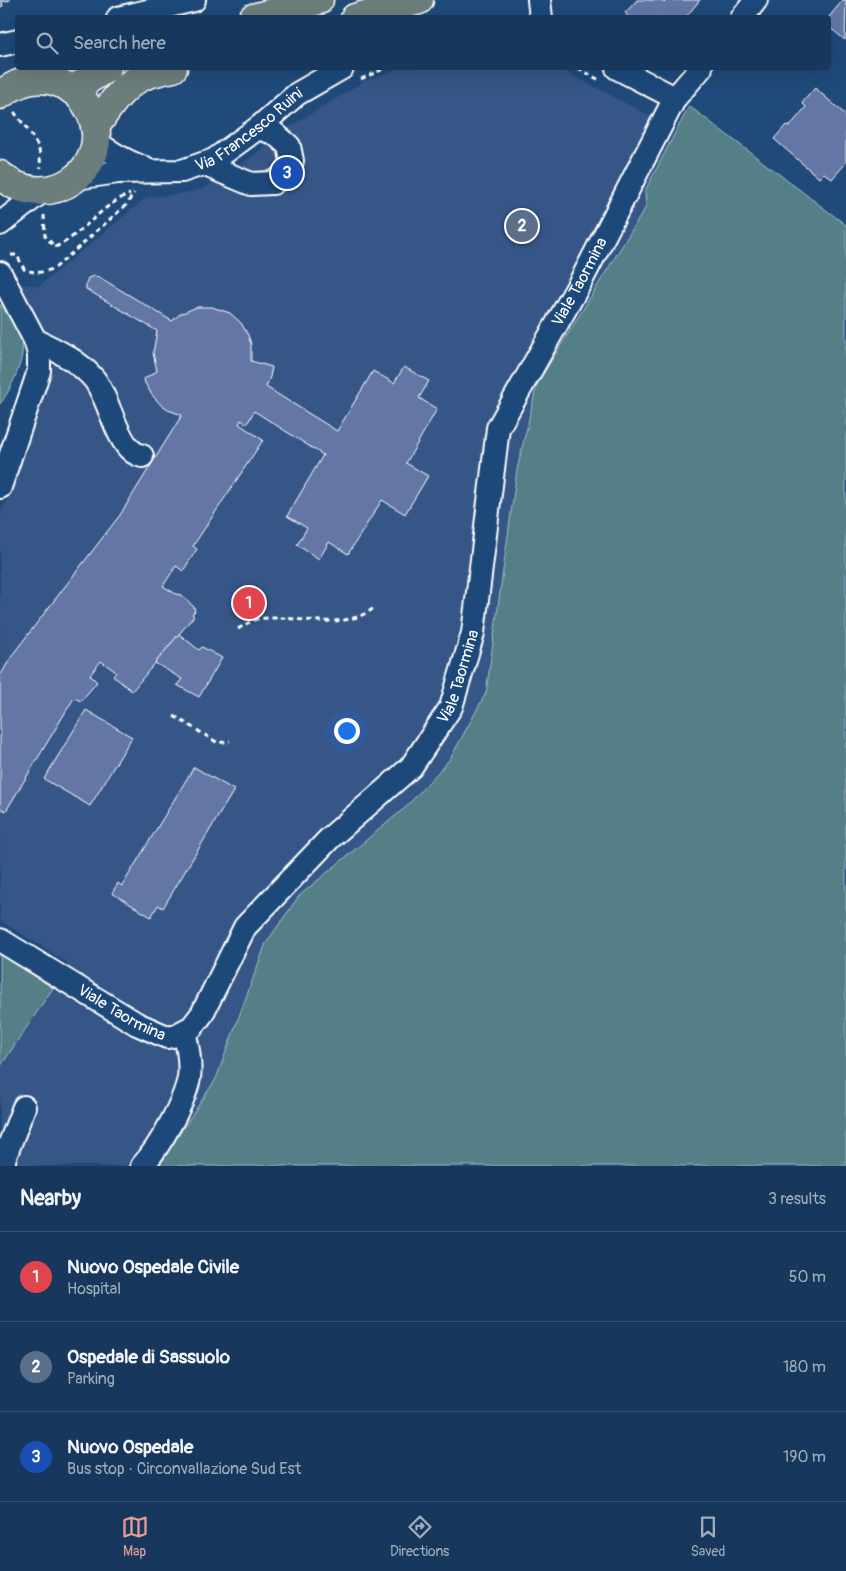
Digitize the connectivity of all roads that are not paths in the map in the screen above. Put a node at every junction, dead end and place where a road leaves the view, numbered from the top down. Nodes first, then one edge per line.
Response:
1 (194, 0) edge
2 (319, 0) edge
3 (419, 0) edge
4 (539, 0) edge
5 (756, 0) edge
6 (131, 15) edge
7 (264, 15) edge
8 (366, 15) edge
9 (541, 15) edge
10 (744, 15) edge
11 (15, 41) edge
12 (0, 44) edge
13 (104, 70) edge
14 (165, 70) edge
15 (339, 70) edge
16 (622, 70) edge
17 (698, 70) edge
18 (72, 90) junction
19 (675, 98) junction
20 (6, 102) edge
21 (258, 128) junction
22 (96, 134) junction
23 (203, 164) junction
24 (150, 171) junction
25 (0, 176) edge
26 (76, 178) junction
27 (41, 181) junction
28 (0, 224) edge
29 (4, 264) edge
30 (35, 340) junction
31 (142, 456) dead end
32 (0, 487) edge
33 (0, 940) edge
34 (184, 1032) junction
35 (24, 1107) dead end
36 (4, 1166) edge
37 (142, 1166) edge

1 - 6 street
2 - 7 main road
3 - 8 main road
4 - 9 street
5 - 10 street
11 - 12 street
13 - 18 main road
14 - 22 main road
15 - 21 street, Via Francesco Ruini
16 - 19 street
17 - 19 street, Viale Taormina
18 - 20 main road
18 - 22 main road
19 - 34 street, Viale Taormina
21 - 23 street, Via Francesco Ruini
21 - 23 street
22 - 24 street
22 - 26 main road
23 - 24 street, Via Francesco Ruini
24 - 26 street, Via Francesco Ruini
25 - 27 main road
26 - 27 main road
27 - 28 street
29 - 30 street
30 - 31 street
30 - 32 street
33 - 34 street, Viale Taormina
34 - 37 street
35 - 36 street

